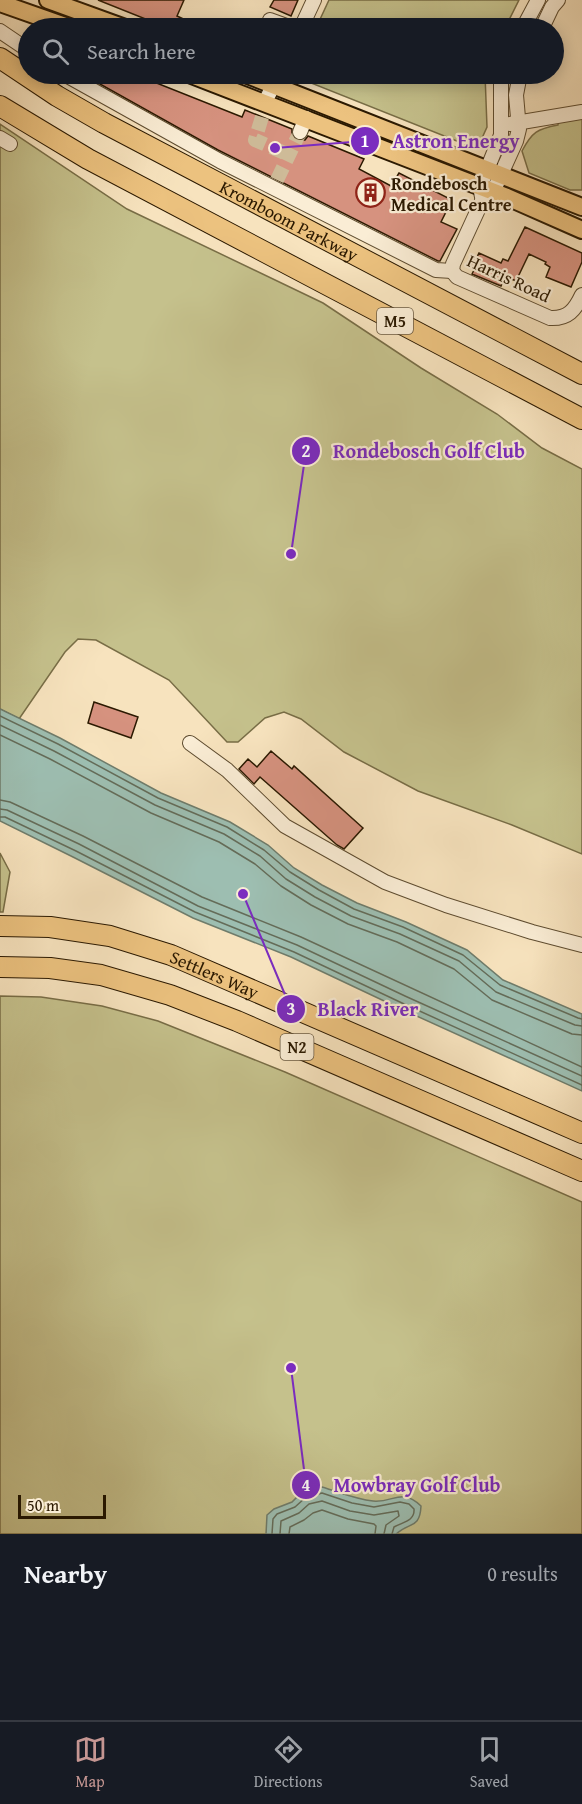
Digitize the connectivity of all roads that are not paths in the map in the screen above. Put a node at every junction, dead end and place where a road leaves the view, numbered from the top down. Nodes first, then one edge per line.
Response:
1 (48, 0) edge
2 (314, 0) edge
3 (538, 0) edge
4 (558, 0) edge
5 (0, 3) edge
6 (43, 18) edge
7 (77, 18) edge
8 (306, 18) edge
9 (528, 18) edge
10 (547, 18) edge
11 (0, 31) edge
12 (18, 43) edge
13 (0, 58) edge
14 (18, 70) edge
15 (40, 84) edge
16 (82, 84) edge
17 (216, 84) edge
18 (274, 84) edge
19 (289, 84) edge
20 (501, 84) edge
21 (518, 84) edge
22 (265, 102) junction
23 (0, 106) edge
24 (582, 112) edge
25 (518, 123) junction
26 (501, 126) junction
27 (494, 172) junction
28 (485, 193) junction
29 (582, 207) edge
30 (582, 230) edge
31 (452, 271) junction
32 (581, 299) edge
33 (582, 374) edge
34 (582, 419) edge
35 (190, 743) dead end
36 (0, 926) edge
37 (582, 945) edge
38 (0, 967) edge
39 (582, 1133) edge
40 (582, 1171) edge

1 - 7 main road
2 - 8 street
3 - 9 street
4 - 10 street
5 - 6 main road
11 - 12 street
13 - 14 highway, Kromboom Parkway / M5
15 - 33 highway, Kromboom Parkway / M5
16 - 31 street
17 - 22 main road
18 - 22 street
19 - 27 main road
20 - 26 street, Harris Road
21 - 25 street, Harris Road
22 - 28 main road
23 - 34 highway, M5
24 - 25 street
25 - 26 street
25 - 27 street, Harris Road
26 - 27 street, Harris Road
27 - 28 street, Harris Road
27 - 29 main road
28 - 30 main road
28 - 31 street, Harris Road
31 - 32 street, Harris Road
35 - 37 street
36 - 39 highway, Settlers Way / N2
38 - 40 highway, Settlers Way / N2

